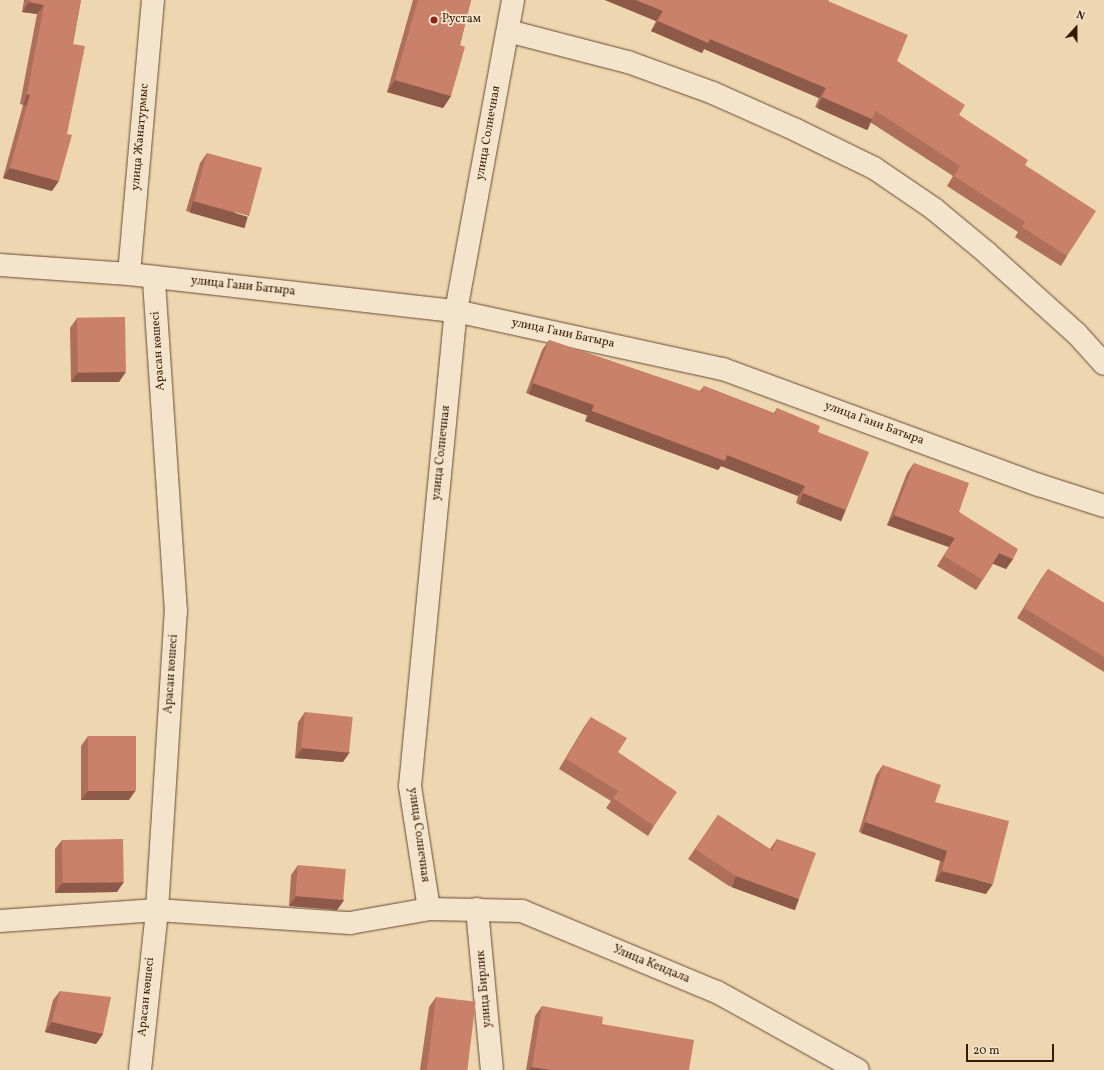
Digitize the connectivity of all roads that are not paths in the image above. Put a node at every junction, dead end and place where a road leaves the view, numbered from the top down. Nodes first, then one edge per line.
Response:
1 (153, 0) edge
2 (513, 0) edge
3 (508, 31) junction
4 (0, 265) edge
5 (129, 274) junction
6 (154, 277) junction
7 (456, 311) junction
8 (1104, 364) edge
9 (1104, 506) edge
10 (477, 908) junction
11 (157, 910) junction
12 (429, 910) junction
13 (0, 921) edge
14 (140, 1070) edge
15 (492, 1070) edge
16 (858, 1070) edge

1 - 5 street, улица Жанатурмыс
2 - 3 street, улица Солнечная
3 - 7 street, улица Солнечная
3 - 8 street
4 - 5 street, улица Гани Батыра
5 - 6 street, улица Гани Батыра
6 - 7 street, улица Гани Батыра
6 - 11 street, Арасан көшесі
7 - 9 street, улица Гани Батыра
7 - 12 street, улица Солнечная
10 - 12 street, Улица Кендала
10 - 15 street, улица Бирлик
10 - 16 street, Улица Кендала
11 - 12 street, Улица Кендала
11 - 13 street, Улица Кендала
11 - 14 street, Арасан көшесі

